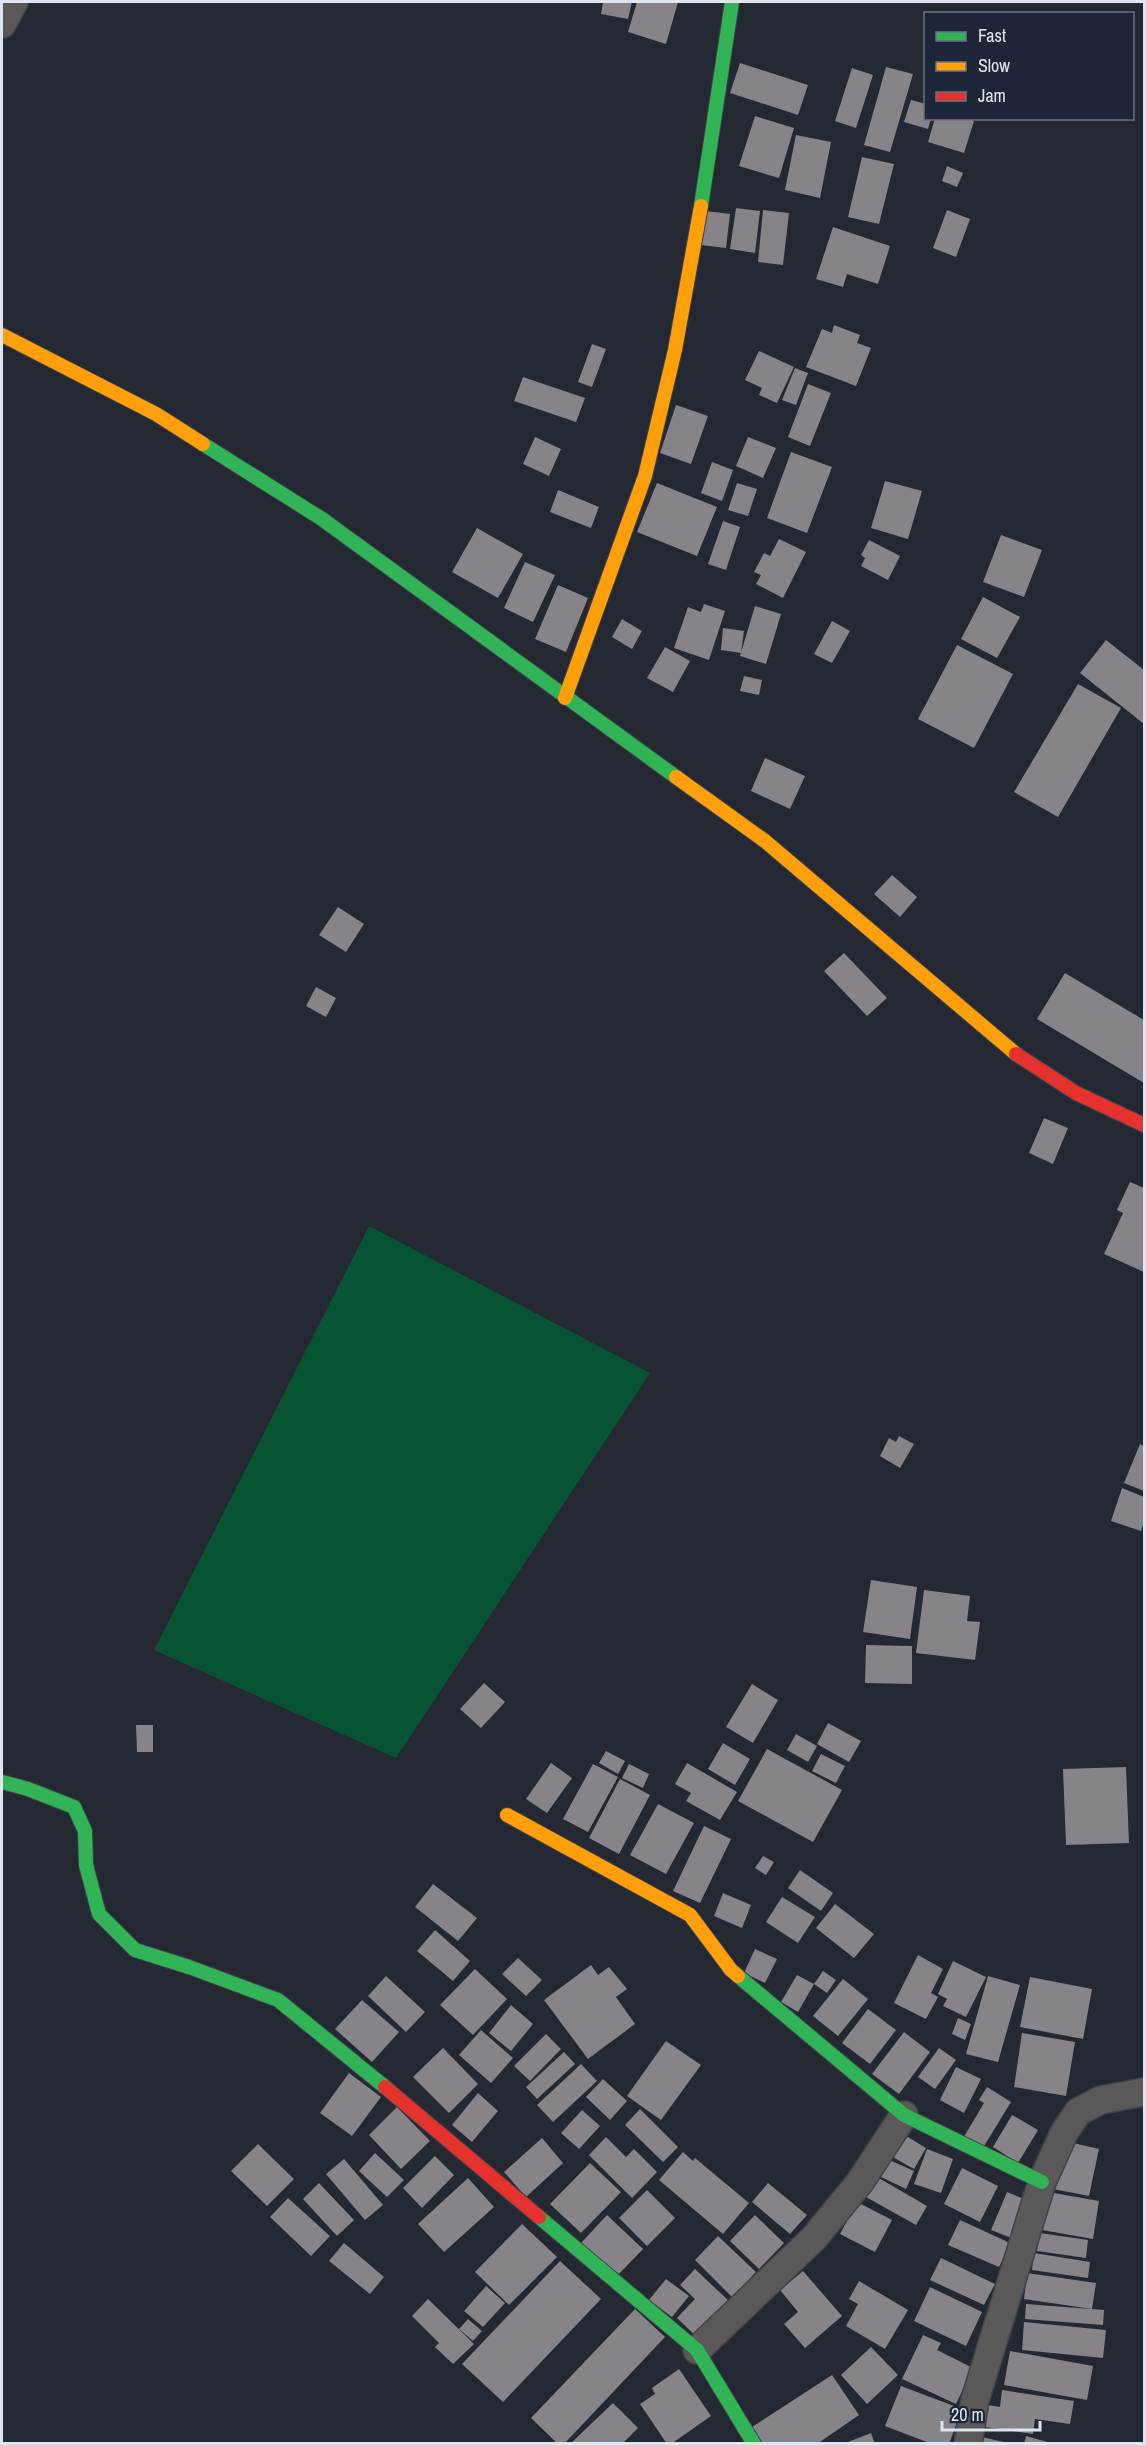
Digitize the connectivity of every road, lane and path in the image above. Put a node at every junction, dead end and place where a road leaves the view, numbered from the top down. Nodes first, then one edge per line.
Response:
1 (14, 2) edge
2 (732, 2) edge
3 (2, 24) edge
4 (2, 335) edge
5 (565, 698) junction
6 (1144, 1125) edge
7 (2, 1782) edge
8 (507, 1815) dead end
9 (1144, 2092) edge
10 (904, 2115) junction
11 (1042, 2182) junction
12 (697, 2350) junction
13 (754, 2444) edge
14 (969, 2444) edge

1 - 3 street
2 - 5 street
4 - 5 street
5 - 6 street
7 - 12 street
8 - 10 street
9 - 11 street
10 - 11 street
10 - 12 street
11 - 14 street
12 - 13 street

